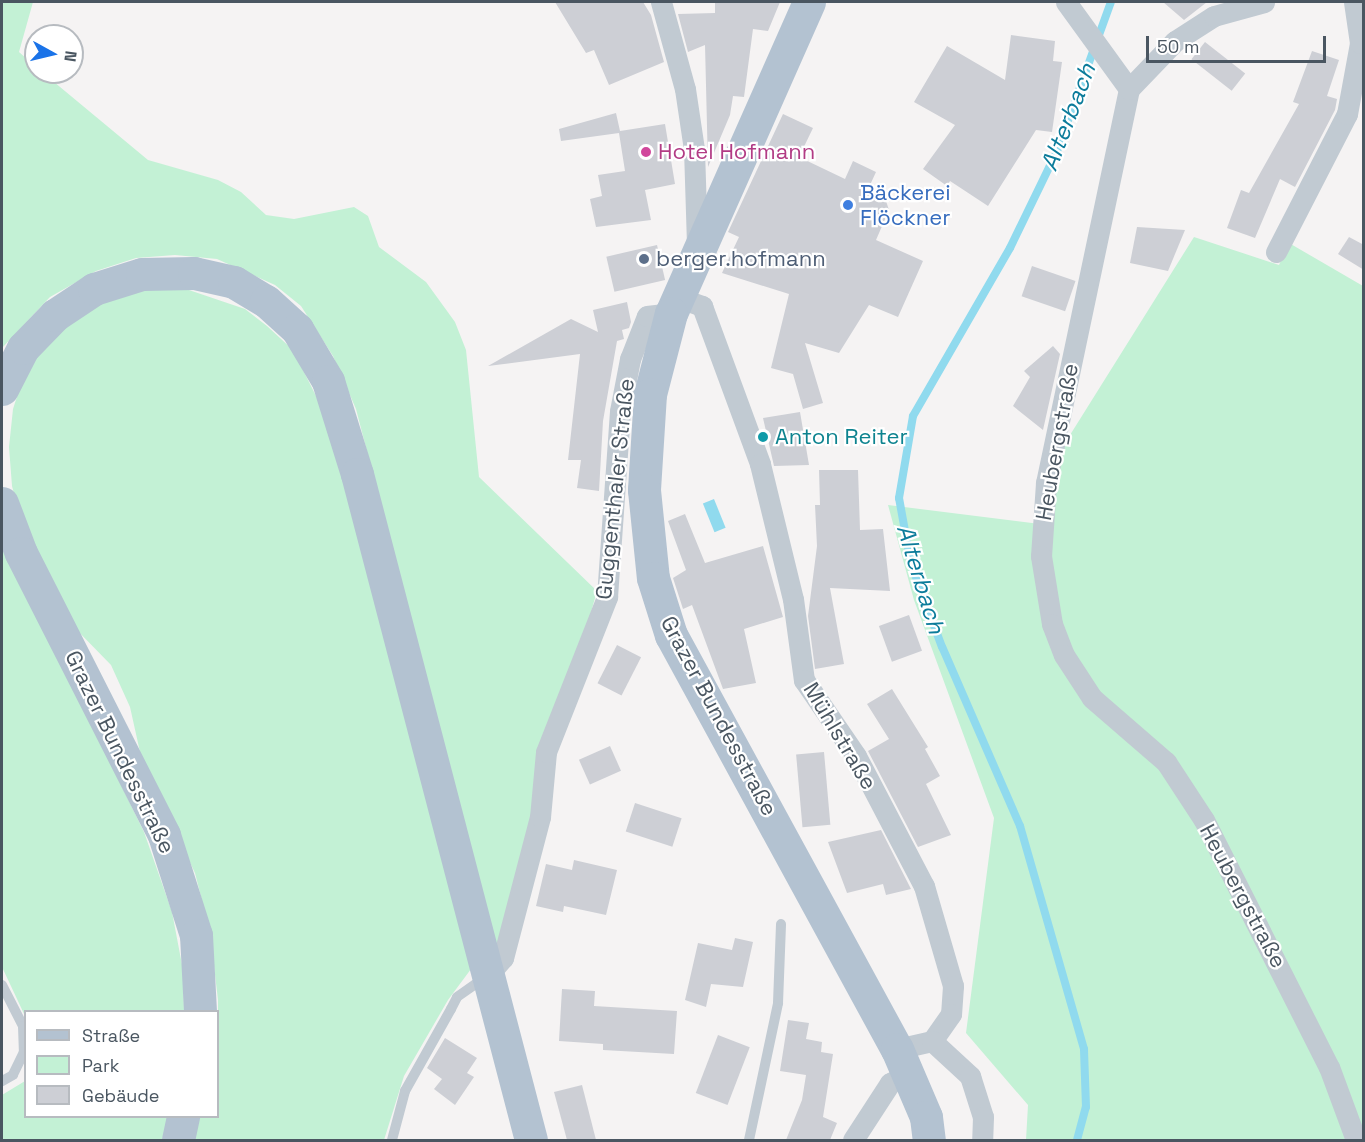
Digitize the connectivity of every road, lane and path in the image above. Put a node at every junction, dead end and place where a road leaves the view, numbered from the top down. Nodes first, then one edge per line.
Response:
1 (662, 2) edge
2 (809, 2) edge
3 (1066, 2) edge
4 (1264, 2) edge
5 (1354, 2) edge
6 (1218, 9) edge
7 (1129, 89) junction
8 (698, 249) junction
9 (1276, 252) dead end
10 (674, 305) junction
11 (2, 389) edge
12 (2, 504) edge
13 (781, 924) dead end
14 (488, 975) junction
15 (2, 984) edge
16 (200, 1010) edge
17 (932, 1041) junction
18 (903, 1061) junction
19 (2, 1082) edge
20 (183, 1118) edge
21 (178, 1140) edge
22 (392, 1140) edge
23 (531, 1140) edge
24 (749, 1140) edge
25 (853, 1140) edge
26 (929, 1140) edge
27 (982, 1140) edge
28 (1356, 1140) edge

1 - 8 street
2 - 8 main road, Grazer Bundesstraße
3 - 7 street
4 - 6 street
5 - 9 street
6 - 7 street
7 - 28 street, Heubergstraße
8 - 10 main road, Grazer Bundesstraße
10 - 14 street, Guggenthaler Straße
10 - 17 street, Mühlstraße
10 - 18 main road, Grazer Bundesstraße
11 - 14 main road
12 - 16 main road, Grazer Bundesstraße
13 - 24 lane
14 - 22 lane, Guggenthaler Straße
14 - 23 main road
15 - 19 lane
17 - 18 street
17 - 27 street
18 - 25 street
18 - 26 main road, Grazer Bundesstraße
20 - 21 main road

